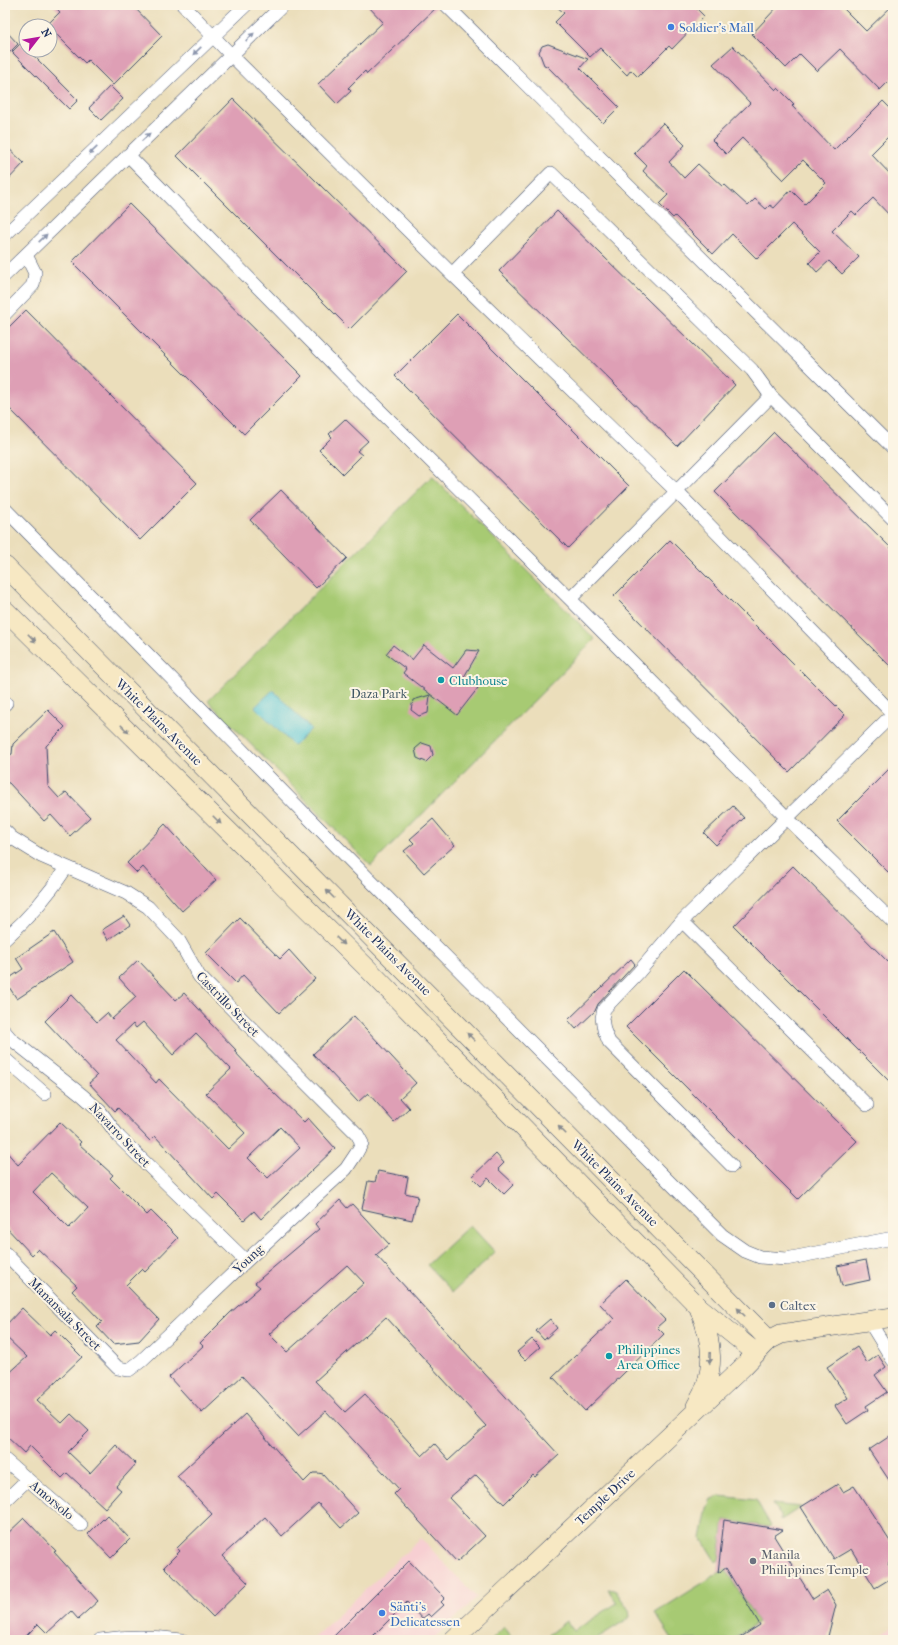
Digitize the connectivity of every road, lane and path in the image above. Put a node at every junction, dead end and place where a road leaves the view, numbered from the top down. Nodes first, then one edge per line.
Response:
1 (183, 5) edge
2 (246, 5) edge
3 (283, 5) edge
4 (446, 5) edge
5 (214, 35) junction
6 (231, 55) junction
7 (128, 155) junction
8 (5, 235) edge
9 (26, 255) junction
10 (452, 274) junction
11 (5, 275) edge
12 (5, 314) edge
13 (771, 396) junction
14 (893, 448) edge
15 (676, 491) junction
16 (5, 509) edge
17 (893, 520) edge
18 (5, 566) edge
19 (570, 598) junction
20 (5, 610) edge
21 (787, 818) junction
22 (5, 831) edge
23 (66, 868) junction
24 (682, 921) junction
25 (893, 922) edge
26 (5, 939) edge
27 (384, 948) junction
28 (366, 967) junction
29 (5, 1032) edge
30 (5, 1059) edge
31 (45, 1094) dead end
32 (866, 1105) dead end
33 (362, 1143) joint
34 (732, 1166) dead end
35 (893, 1238) edge
36 (5, 1253) edge
37 (246, 1261) junction
38 (699, 1307) junction
39 (893, 1317) edge
40 (869, 1321) junction
41 (763, 1346) junction
42 (890, 1355) edge
43 (129, 1370) joint
44 (688, 1419) junction
45 (5, 1460) edge
46 (27, 1480) junction
47 (5, 1501) edge
48 (81, 1525) dead end
49 (128, 1638) edge
50 (100, 1640) edge
51 (181, 1640) edge
52 (454, 1640) edge

1 - 5 street
2 - 5 street
6 -> 3 street
4 - 14 street
5 - 6 street
5 -> 8 street
7 -> 6 street
6 - 10 street
9 -> 7 street
7 - 19 street
9 - 11 street
9 - 12 street
10 - 13 street
10 - 15 street
13 - 15 street
13 - 17 street
15 - 19 street
15 - 21 street
16 - 35 street
27 -> 18 street, White Plains Avenue
19 - 21 street
20 -> 28 street, White Plains Avenue
21 - 24 street
21 - 25 street
22 - 23 street, Castrillo Street
23 - 26 street
23 - 33 street, Castrillo Street
24 - 32 street
24 - 34 street
27 - 28 street
41 -> 27 street, White Plains Avenue
28 - 38 street, White Plains Avenue
29 - 37 street, Navarro Street
30 - 31 street
33 - 37 street, Young
36 - 43 street, Manansala Street
37 - 43 street, Young
38 - 41 street, White Plains Avenue
38 -> 44 street
39 - 40 street
40 - 41 street
40 - 42 street
41 - 44 street, Temple Drive
44 - 52 street, Temple Drive
45 - 46 street, Amorsolo
46 - 47 street
46 - 48 street, Amorsolo
49 - 50 street
49 - 51 street

